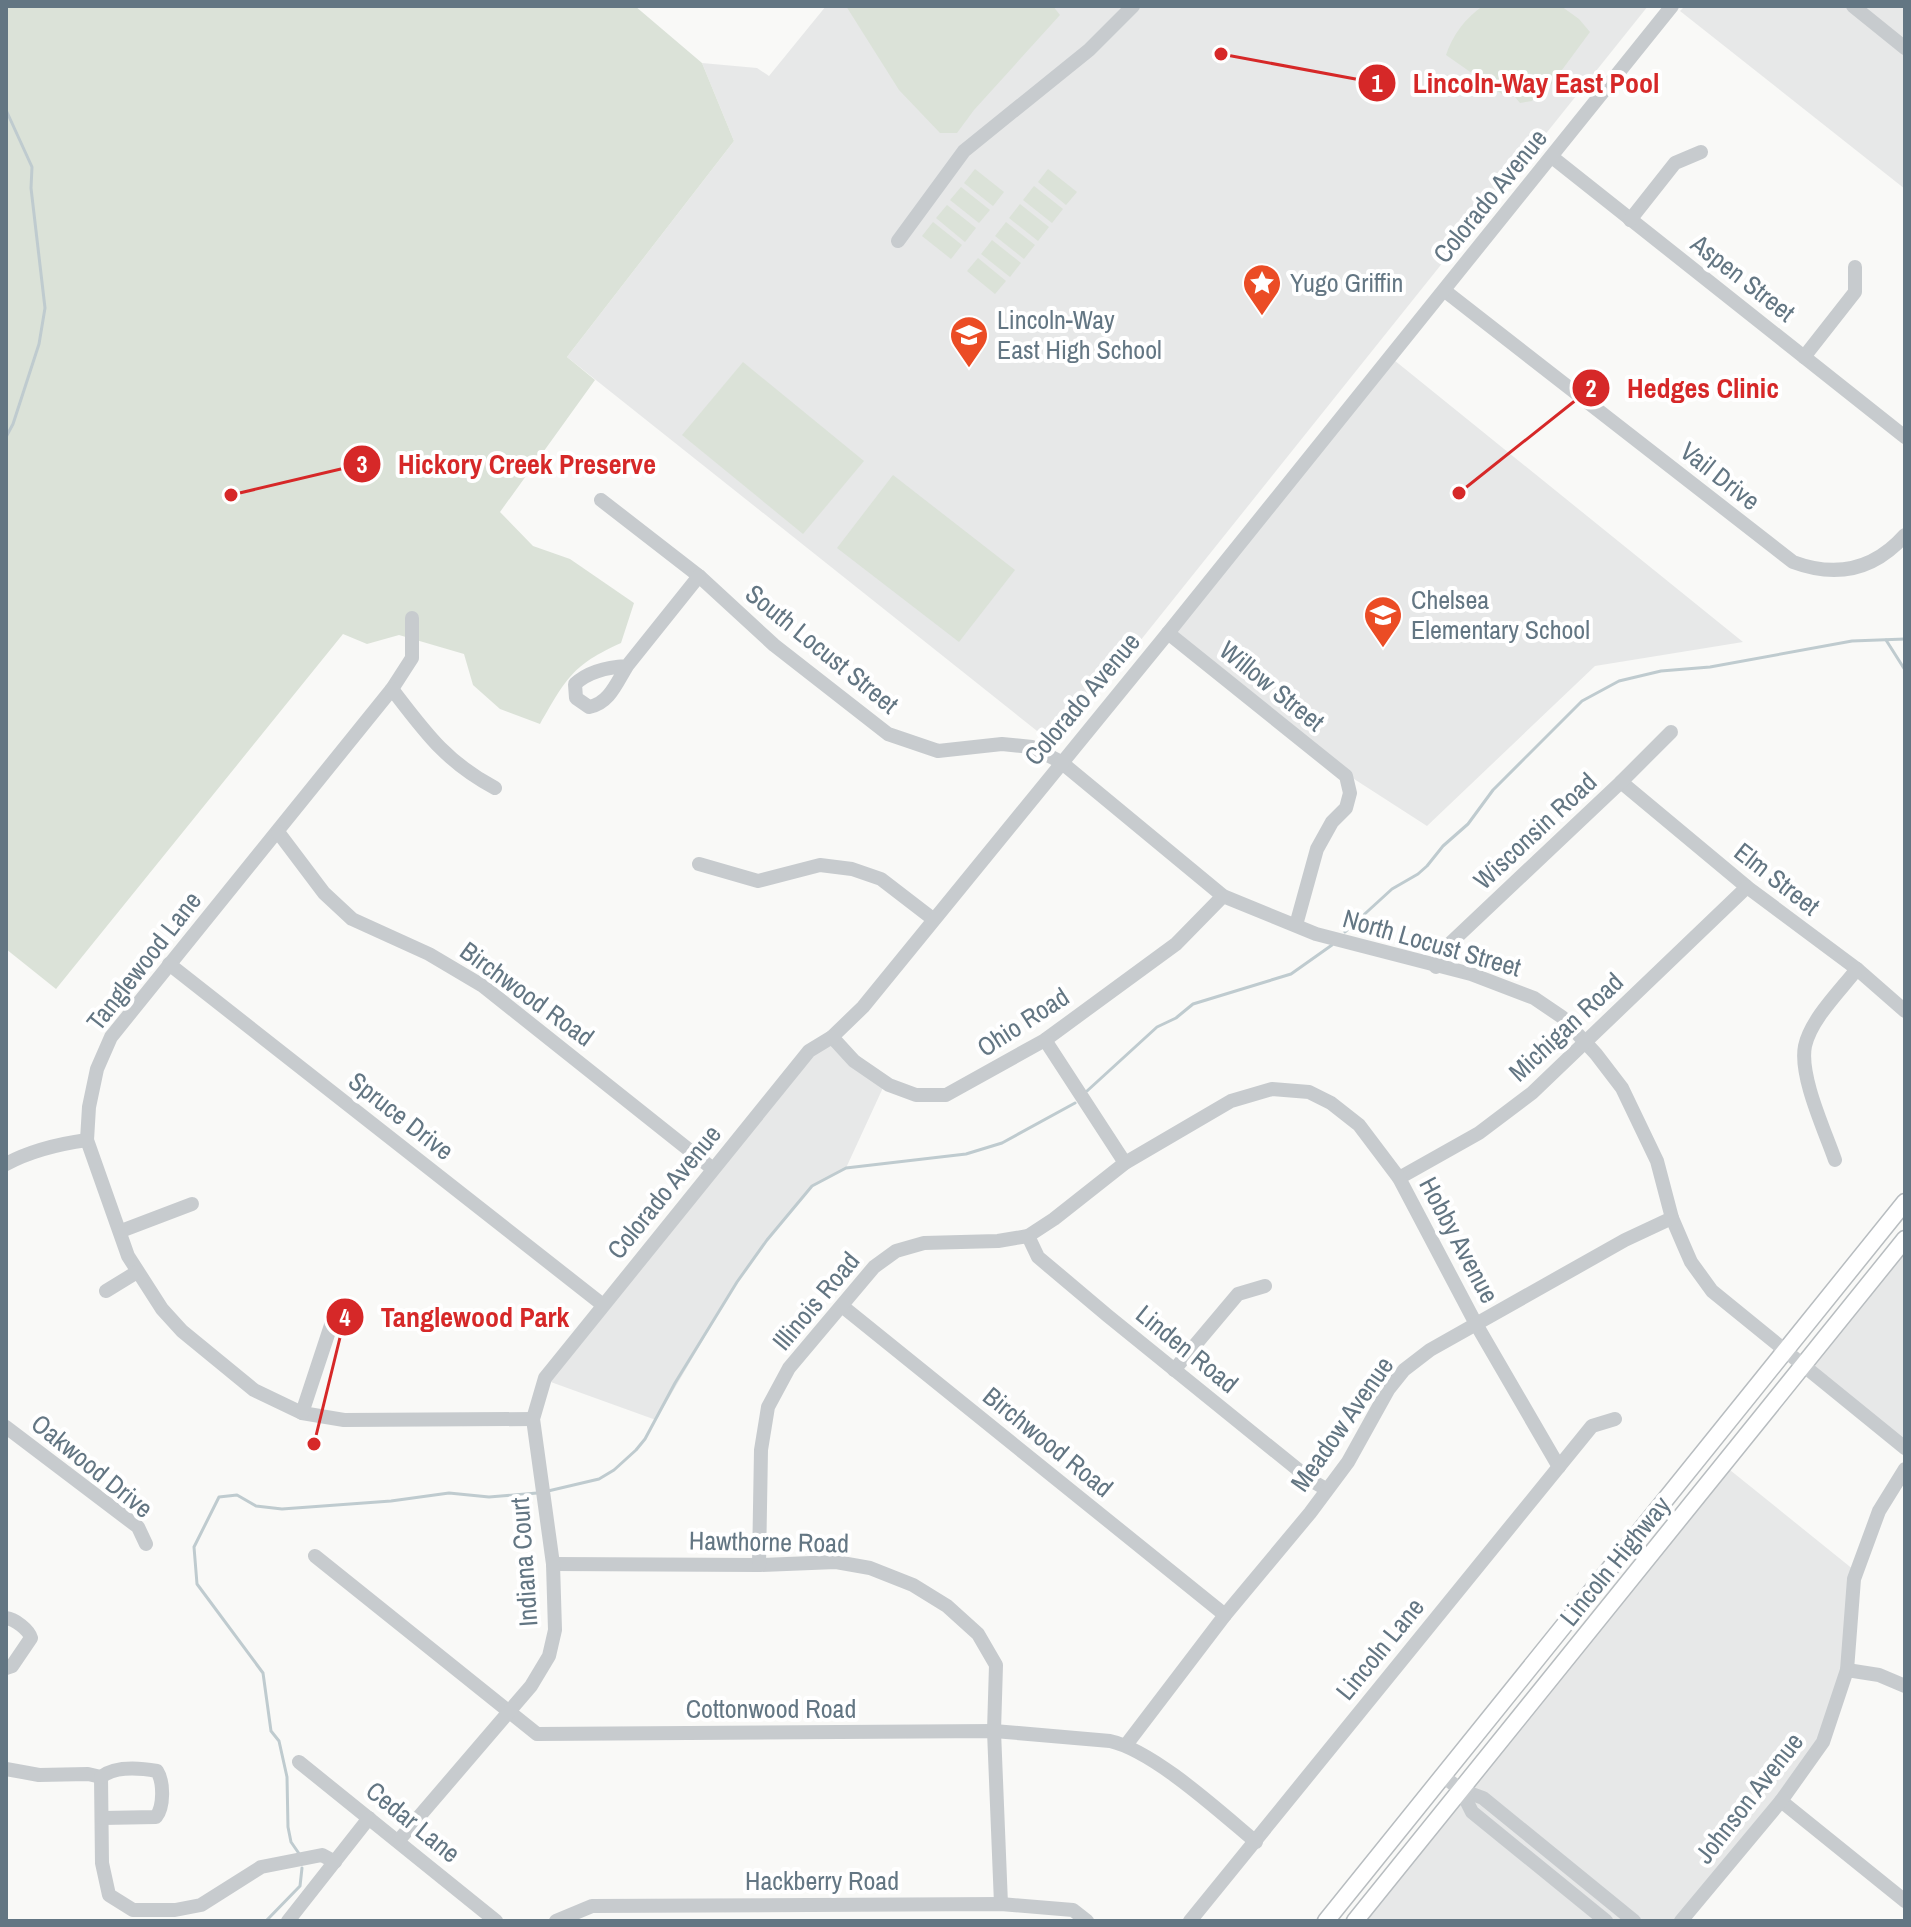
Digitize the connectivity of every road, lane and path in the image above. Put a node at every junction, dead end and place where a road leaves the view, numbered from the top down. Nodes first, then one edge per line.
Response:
1 (1133, 6) edge
2 (1672, 6) edge
3 (1853, 6) edge
4 (1905, 48) edge
5 (1701, 152) dead end
6 (1552, 157) junction
7 (1630, 220) junction
8 (898, 241) dead end
9 (1855, 267) dead end
10 (1445, 291) junction
11 (1804, 357) junction
12 (1905, 437) edge
13 (601, 500) dead end
14 (1905, 535) edge
15 (699, 576) junction
16 (412, 618) dead end
17 (1168, 633) junction
18 (627, 666) dead end
19 (392, 689) junction
20 (1671, 732) dead end
21 (1061, 762) junction
22 (1621, 782) junction
23 (495, 788) dead end
24 (278, 832) junction
25 (699, 864) dead end
26 (1747, 887) junction
27 (1223, 896) junction
28 (933, 919) junction
29 (1296, 925) junction
30 (169, 964) junction
31 (1436, 967) junction
32 (1857, 969) junction
33 (1905, 1011) edge
34 (832, 1037) junction
35 (1045, 1040) junction
36 (1585, 1043) junction
37 (1272, 1089) joint
38 (87, 1140) junction
39 (1835, 1160) dead end
40 (1125, 1163) junction
41 (6, 1164) edge
42 (713, 1169) junction
43 (1399, 1178) junction
44 (1905, 1202) edge
45 (192, 1204) dead end
46 (1672, 1218) junction
47 (121, 1231) junction
48 (1028, 1236) junction
49 (1905, 1239) edge
50 (137, 1272) junction
51 (1265, 1286) dead end
52 (106, 1291) dead end
53 (603, 1305) junction
54 (842, 1306) junction
55 (335, 1313) dead end
56 (1476, 1324) junction
57 (1784, 1351) junction
58 (1801, 1366) junction
59 (1174, 1370) junction
60 (302, 1413) junction
61 (533, 1419) junction
62 (1615, 1419) dead end
63 (6, 1427) edge
64 (1905, 1448) edge
65 (1559, 1467) junction
66 (1905, 1469) edge
67 (1326, 1489) junction
68 (146, 1544) dead end
69 (315, 1556) dead end
70 (553, 1564) junction
71 (759, 1565) junction
72 (1225, 1615) junction
73 (6, 1618) edge
74 (6, 1668) edge
75 (1847, 1670) junction
76 (1905, 1686) edge
77 (507, 1712) junction
78 (994, 1731) junction
79 (1126, 1745) junction
80 (299, 1762) dead end
81 (6, 1769) edge
82 (1443, 1776) junction
83 (101, 1777) junction
84 (1461, 1790) junction
85 (1781, 1801) junction
86 (102, 1818) junction
87 (369, 1818) junction
88 (399, 1840) junction
89 (1256, 1842) junction
90 (335, 1862) junction
91 (1905, 1901) edge
92 (1001, 1904) junction
93 (288, 1921) edge
94 (496, 1921) edge
95 (556, 1921) edge
96 (1087, 1921) edge
97 (1190, 1921) edge
98 (1326, 1921) edge
99 (1355, 1921) edge
100 (1606, 1921) edge
101 (1634, 1921) edge
102 (1681, 1921) edge

1 - 8 street
2 - 6 street, Colorado Avenue
3 - 4 street
5 - 7 street
6 - 7 street, Aspen Street
6 - 10 street, Colorado Avenue
7 - 11 street, Aspen Street
9 - 11 street
10 - 14 street, Vail Drive
10 - 17 street, Colorado Avenue
11 - 12 street, Aspen Street
13 - 15 street, South Locust Street
15 - 18 street
15 - 21 street, South Locust Street
16 - 19 street, Tanglewood Lane
17 - 21 street, Colorado Avenue
17 - 29 street, Willow Street
19 - 23 street
19 - 24 street, Tanglewood Lane
20 - 22 street, Wisconsin Road
21 - 27 street, North Locust Street
21 - 28 street, Colorado Avenue
22 - 26 street, Elm Street
22 - 31 street, Wisconsin Road
24 - 30 street, Tanglewood Lane
24 - 42 street, Birchwood Road
25 - 28 street
26 - 32 street, Elm Street
26 - 36 street, Michigan Road
27 - 29 street, North Locust Street
27 - 35 street, Ohio Road
28 - 34 street, Colorado Avenue
29 - 31 street, North Locust Street
30 - 38 street, Tanglewood Lane
30 - 53 street, Spruce Drive
31 - 36 street, North Locust Street
32 - 33 street, Elm Street
32 - 39 street
34 - 35 street, Ohio Road
34 - 42 street, Colorado Avenue
35 - 40 street
36 - 43 street, Michigan Road
36 - 46 street, North Locust Street
37 - 40 street, Illinois Road
37 - 43 street, Hobby Avenue
38 - 41 street
38 - 47 street, Tanglewood Lane
40 - 48 street, Illinois Road
42 - 53 street, Colorado Avenue
43 - 56 street, Hobby Avenue
44 - 57 main road, Lincoln Highway
45 - 47 street
46 - 56 street, Meadow Avenue
46 - 57 street, North Locust Street
47 - 50 street, Tanglewood Lane
48 - 54 street, Illinois Road
48 - 59 street, Linden Road
49 - 58 main road, Lincoln Highway
50 - 52 street
50 - 60 street, Tanglewood Lane
51 - 59 street
53 - 61 street, Colorado Avenue
54 - 71 street, Illinois Road
54 - 72 street, Birchwood Road
55 - 60 street
56 - 65 street, Hobby Avenue
56 - 67 street, Meadow Avenue
57 - 58 street, North Locust Street
57 - 82 main road, Lincoln Highway
58 - 64 street, North Locust Street
58 - 84 main road, Lincoln Highway
59 - 67 street, Linden Road
60 - 61 street, Tanglewood Lane
61 - 70 street, Indiana Court
62 - 65 street, Lincoln Lane
63 - 68 street, Oakwood Drive
65 - 89 street, Lincoln Lane
66 - 75 street, Johnson Avenue
67 - 72 street, Meadow Avenue
69 - 77 street, Cottonwood Road
70 - 71 street, Hawthorne Road
70 - 77 street, Indiana Court
71 - 78 street, Hawthorne Road
72 - 79 street, Meadow Avenue
73 - 74 street
75 - 76 street
75 - 85 street, Johnson Avenue
77 - 78 street, Cottonwood Road
77 - 88 street, Indiana Court
78 - 79 street, Cottonwood Road
78 - 92 street, Hawthorne Road
79 - 89 street, Cottonwood Road
80 - 87 street, Cedar Lane
81 - 83 street
82 - 84 street
82 - 98 main road, Lincoln Highway
83 - 86 street
83 - 86 street
84 - 99 main road, Lincoln Highway
84 - 100 street
84 - 101 street
85 - 91 street
85 - 102 street, Johnson Avenue
86 - 90 street
87 - 88 street, Cedar Lane
87 - 90 street
88 - 94 street, Cedar Lane
89 - 97 street, Lincoln Lane
90 - 93 street
92 - 95 street, Hackberry Road
92 - 96 street, Hackberry Road

